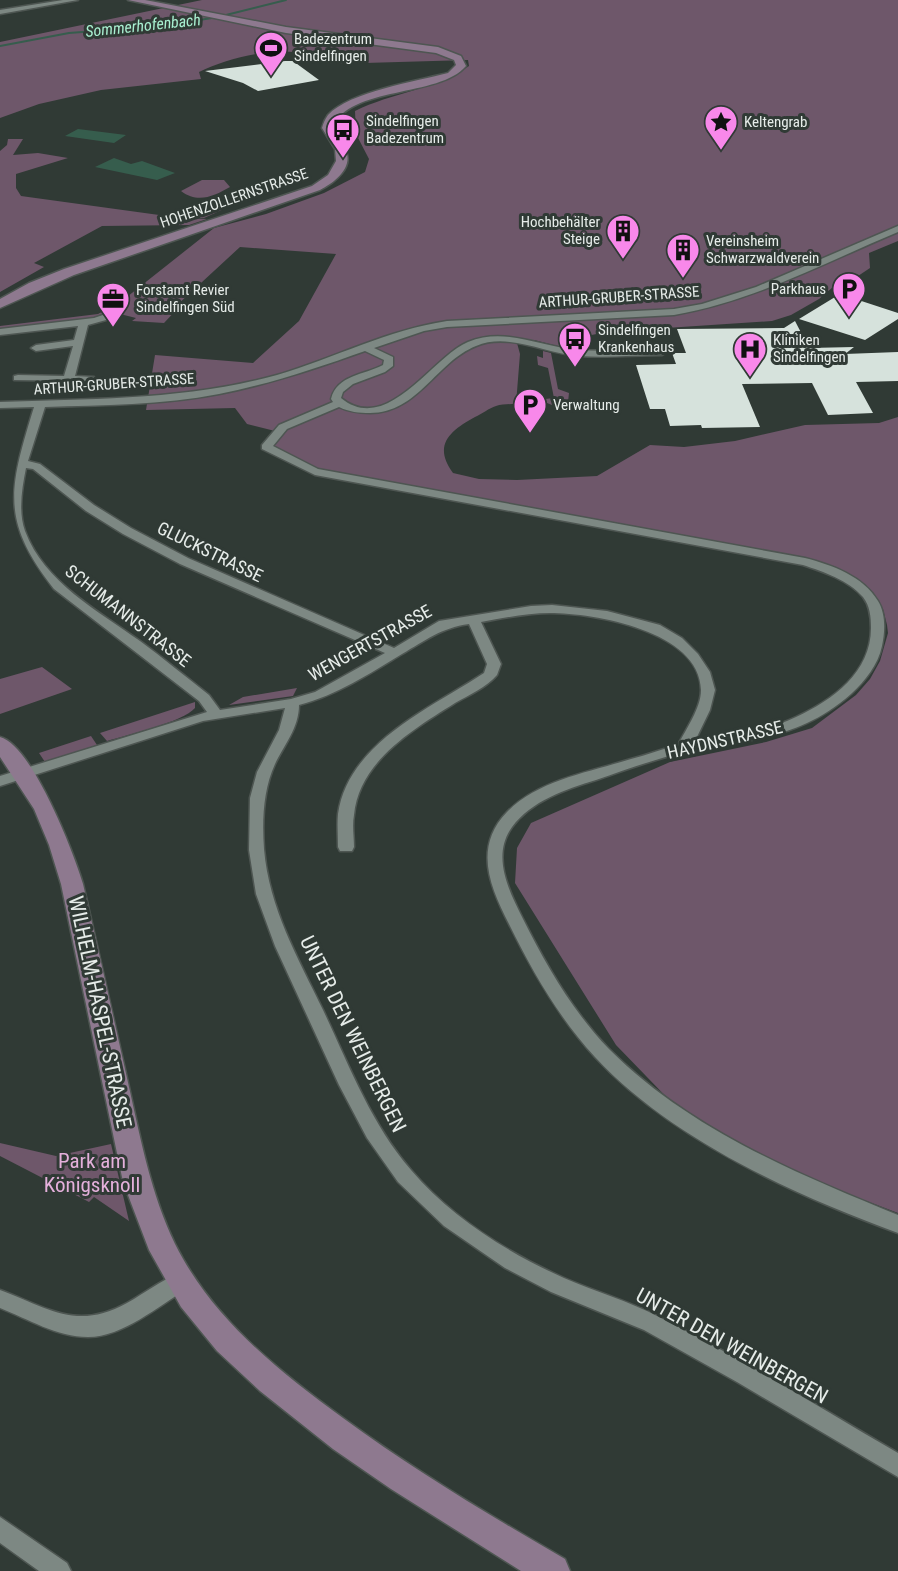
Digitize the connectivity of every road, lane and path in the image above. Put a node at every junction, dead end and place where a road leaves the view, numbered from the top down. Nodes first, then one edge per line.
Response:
1 (75, 0) edge
2 (132, 0) edge
3 (0, 12) edge
4 (898, 229) edge
5 (0, 304) edge
6 (103, 318) dead end
7 (84, 322) junction
8 (0, 332) edge
9 (79, 342) junction
10 (36, 348) dead end
11 (367, 348) junction
12 (662, 352) dead end
13 (18, 378) dead end
14 (69, 378) junction
15 (90, 379) dead end
16 (339, 403) junction
17 (40, 404) junction
18 (0, 405) edge
19 (23, 464) junction
20 (473, 618) junction
21 (394, 653) junction
22 (292, 703) junction
23 (214, 714) junction
24 (0, 743) edge
25 (684, 748) junction
26 (25, 773) junction
27 (0, 781) edge
28 (346, 847) dead end
29 (898, 1224) edge
30 (180, 1282) junction
31 (0, 1299) edge
32 (898, 1466) edge
33 (0, 1529) edge
34 (59, 1571) edge
35 (553, 1571) edge

1 - 3 street
2 - 5 street, HOHENZOLLERNSTRASSE
4 - 11 street, ARTHUR-GRUBER-STRASSE
6 - 7 street
7 - 8 street
7 - 9 street
9 - 10 street
9 - 14 street
11 - 16 street
11 - 17 street, ARTHUR-GRUBER-STRASSE
12 - 16 street
13 - 14 street
14 - 15 street
16 - 25 street, HAYDNSTRASSE
17 - 18 street, ARTHUR-GRUBER-STRASSE
17 - 19 street, SCHUMANNSTRASSE
19 - 21 street, GLUCKSTRASSE
19 - 23 street, SCHUMANNSTRASSE
20 - 21 street, WENGERTSTRASSE
20 - 25 street, WENGERTSTRASSE
20 - 28 street
21 - 22 street, WENGERTSTRASSE
22 - 23 street, WENGERTSTRASSE
22 - 32 street, UNTER DEN WEINBERGEN
23 - 26 street, WENGERTSTRASSE
24 - 26 street, WILHELM-HASPEL-STRASSE
25 - 29 street, HAYDNSTRASSE
26 - 27 street, WENGERTSTRASSE
26 - 30 street, WILHELM-HASPEL-STRASSE
30 - 31 street
30 - 35 street, WILHELM-HASPEL-STRASSE
33 - 34 street

